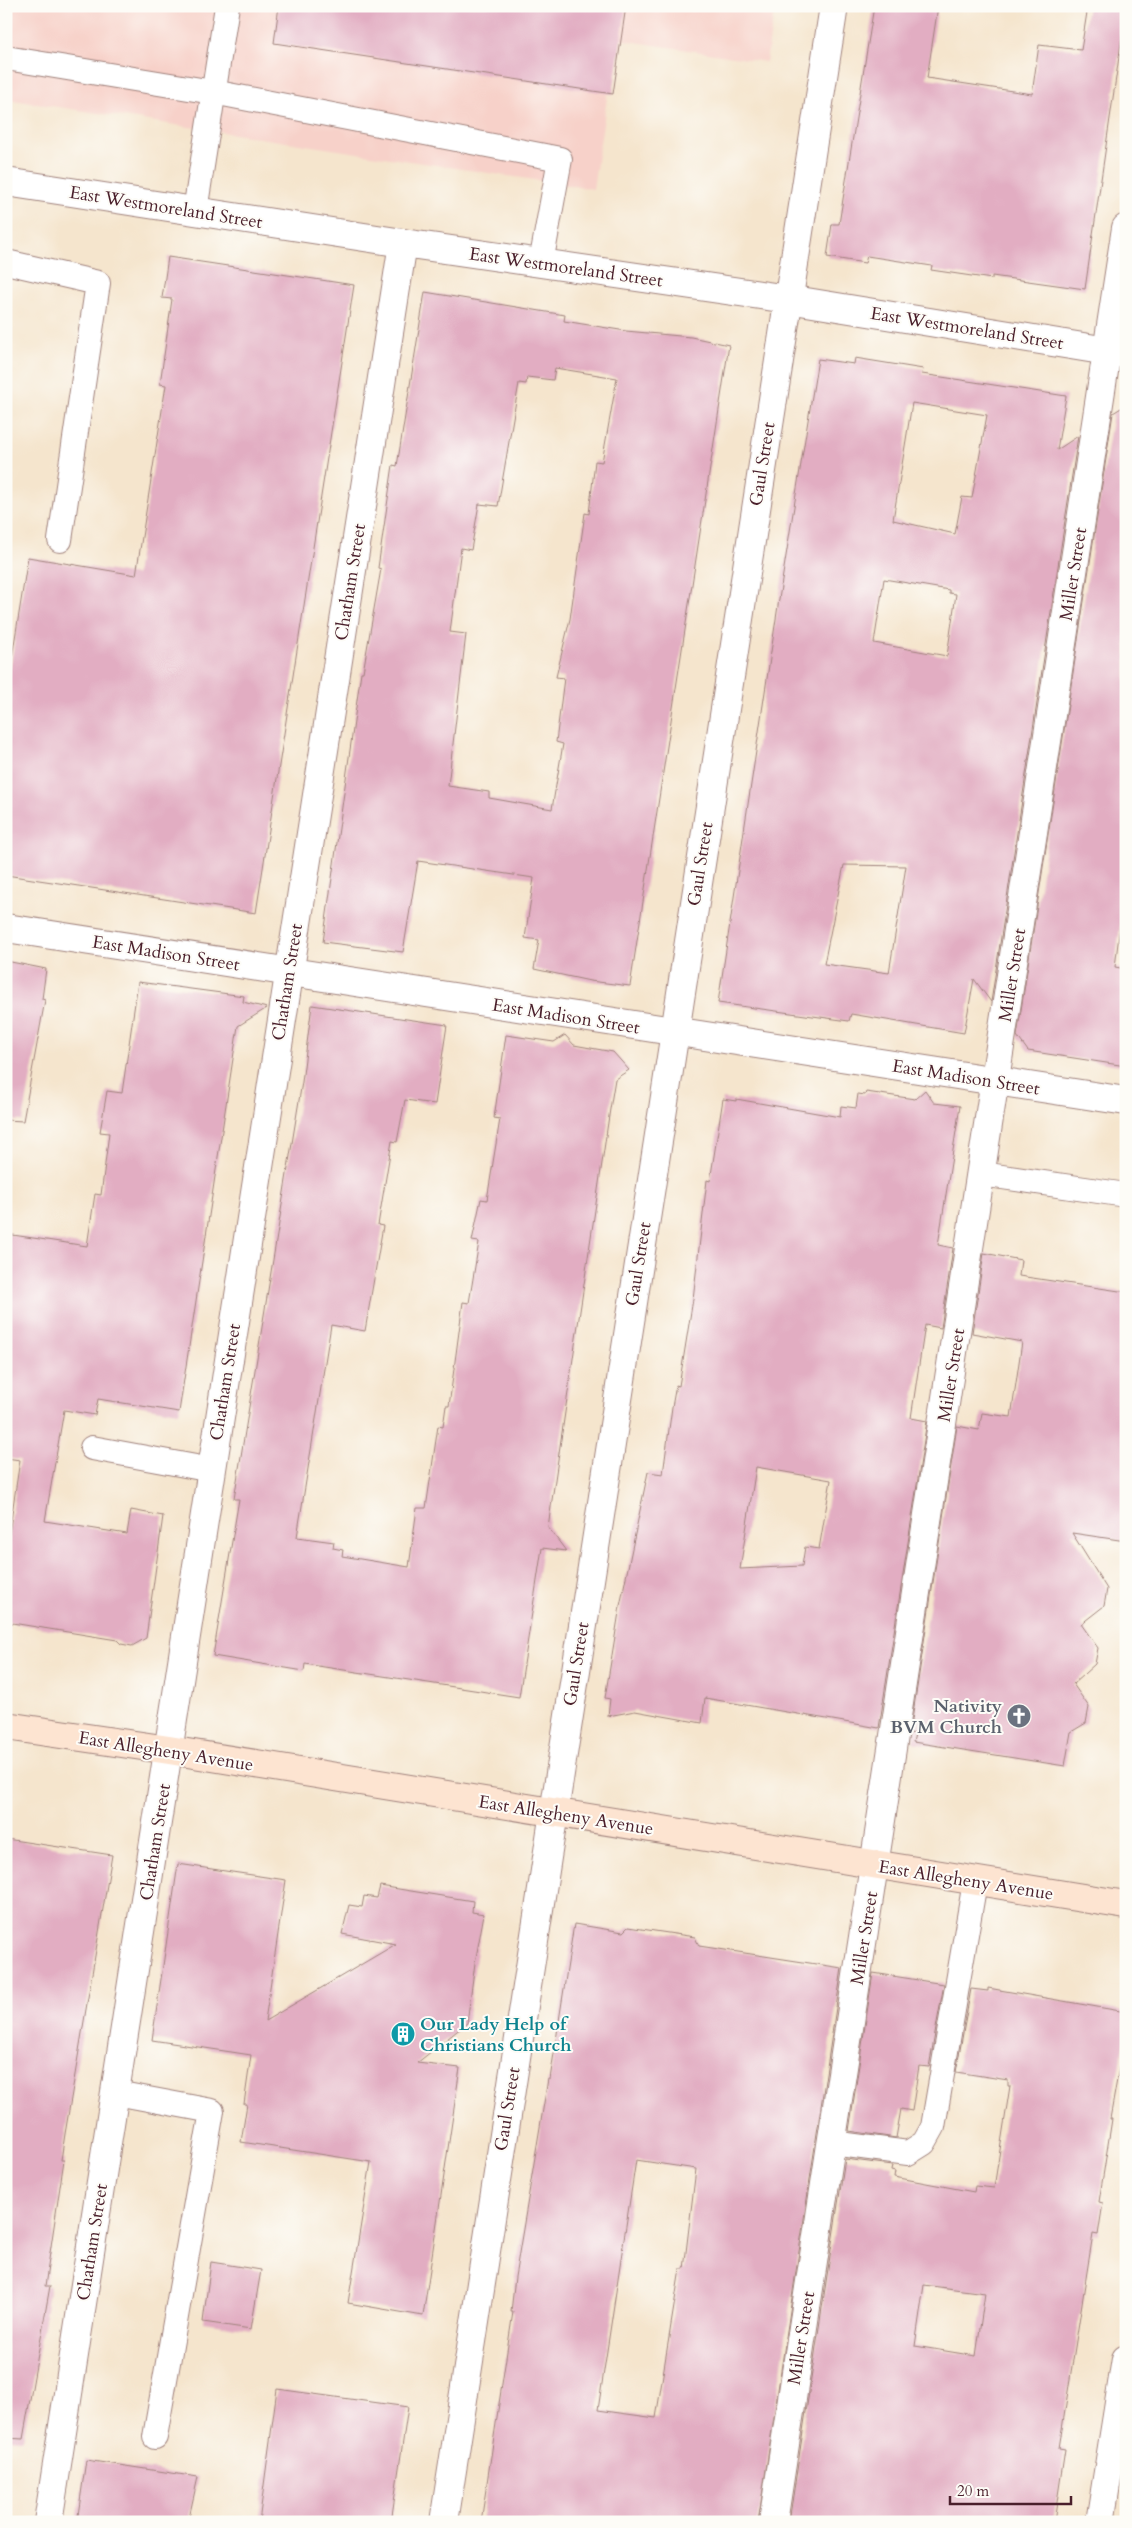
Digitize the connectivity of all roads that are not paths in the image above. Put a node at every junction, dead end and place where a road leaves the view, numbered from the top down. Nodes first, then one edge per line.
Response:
1 (227, 6) edge
2 (834, 6) edge
3 (6, 58) edge
4 (213, 92) junction
5 (7, 186) edge
6 (195, 211) junction
7 (1126, 228) edge
8 (403, 243) junction
9 (6, 262) edge
10 (541, 263) junction
11 (788, 299) junction
12 (1116, 353) edge
13 (60, 540) dead end
14 (6, 928) edge
15 (288, 973) junction
16 (673, 1032) junction
17 (996, 1081) junction
18 (1126, 1101) edge
19 (981, 1174) junction
20 (1126, 1195) edge
21 (92, 1448) dead end
22 (212, 1470) junction
23 (6, 1726) edge
24 (169, 1750) junction
25 (553, 1813) junction
26 (875, 1866) junction
27 (975, 1882) junction
28 (1126, 1905) edge
29 (116, 2093) junction
30 (832, 2143) junction
31 (1126, 2359) edge
32 (154, 2437) dead end
33 (48, 2522) edge
34 (444, 2522) edge
35 (773, 2522) edge
36 (1100, 2522) edge

1 - 4 lane
2 - 11 street, Gaul Street
3 - 4 lane
4 - 6 lane
4 - 10 lane
5 - 6 street, East Westmoreland Street
6 - 8 street, East Westmoreland Street
7 - 12 street, Miller Street
8 - 10 street, East Westmoreland Street
8 - 15 street, Chatham Street
9 - 13 lane
10 - 11 street, East Westmoreland Street
11 - 12 street, East Westmoreland Street
11 - 16 street, Gaul Street
12 - 17 street, Miller Street
14 - 15 street, East Madison Street
15 - 16 street, East Madison Street
15 - 22 street, Chatham Street
16 - 17 street, East Madison Street
16 - 25 street, Gaul Street
17 - 18 street, East Madison Street
17 - 19 street, Miller Street
19 - 20 lane
19 - 26 street, Miller Street
21 - 22 lane
22 - 24 street, Chatham Street
23 - 24 street, East Allegheny Avenue
24 - 25 street, East Allegheny Avenue
24 - 29 street, Chatham Street
25 - 26 street, East Allegheny Avenue
25 - 34 street, Gaul Street
26 - 27 street, East Allegheny Avenue
26 - 30 street, Miller Street
27 - 28 street, East Allegheny Avenue
27 - 30 lane
29 - 32 lane
29 - 33 street, Chatham Street
30 - 35 street, Miller Street
31 - 36 street

